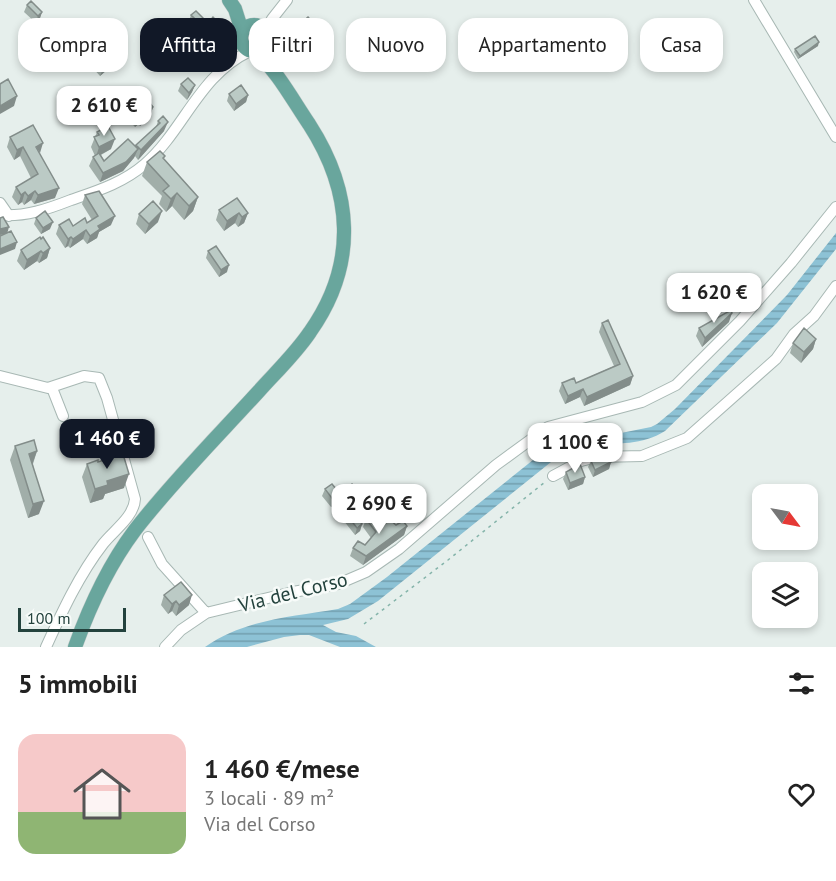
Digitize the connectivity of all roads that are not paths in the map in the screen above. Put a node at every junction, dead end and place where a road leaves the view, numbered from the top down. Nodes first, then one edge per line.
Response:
1 (287, 0) edge
2 (754, 0) edge
3 (232, 5) edge
4 (271, 18) edge
5 (249, 26) edge
6 (249, 43) edge
7 (276, 72) edge
8 (836, 137) edge
9 (0, 203) edge
10 (836, 207) edge
11 (5, 216) edge
12 (836, 286) edge
13 (0, 376) edge
14 (52, 388) junction
15 (63, 416) dead end
16 (553, 476) road end
17 (148, 537) dead end
18 (206, 613) junction
19 (46, 647) edge
20 (75, 647) edge
21 (165, 647) edge

1 - 4 street
2 - 8 street
3 - 5 main road
6 - 11 street
7 - 20 main road
9 - 11 street
10 - 18 street, Via del Corso
12 - 16 street
13 - 14 street
14 - 15 street
14 - 19 street
17 - 18 street
18 - 21 street, Via del Corso

